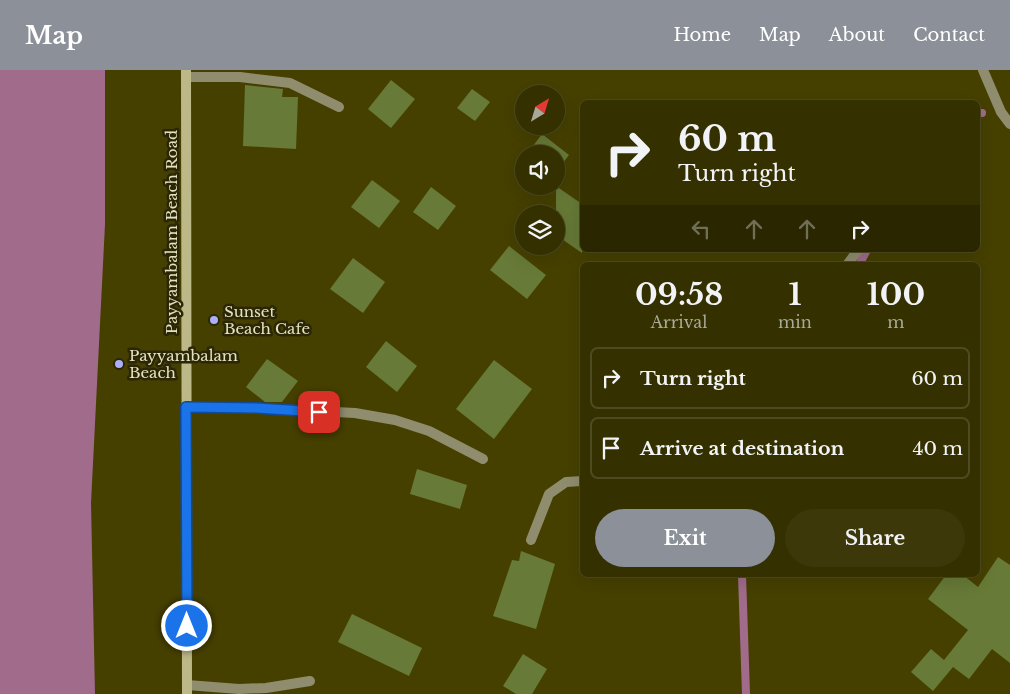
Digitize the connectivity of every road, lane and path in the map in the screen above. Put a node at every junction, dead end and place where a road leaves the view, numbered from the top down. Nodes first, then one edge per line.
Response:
1 (984, 70) edge
2 (186, 74) edge
3 (339, 107) dead end
4 (1010, 124) edge
5 (186, 407) junction
6 (483, 458) dead end
7 (580, 482) edge
8 (531, 540) dead end
9 (310, 681) dead end
10 (187, 690) edge

1 - 4 street
2 - 3 street
2 - 5 main road, Payyambalam Beach Road
5 - 6 street
5 - 10 main road, Payyambalam Beach Road
7 - 8 street
9 - 10 street

